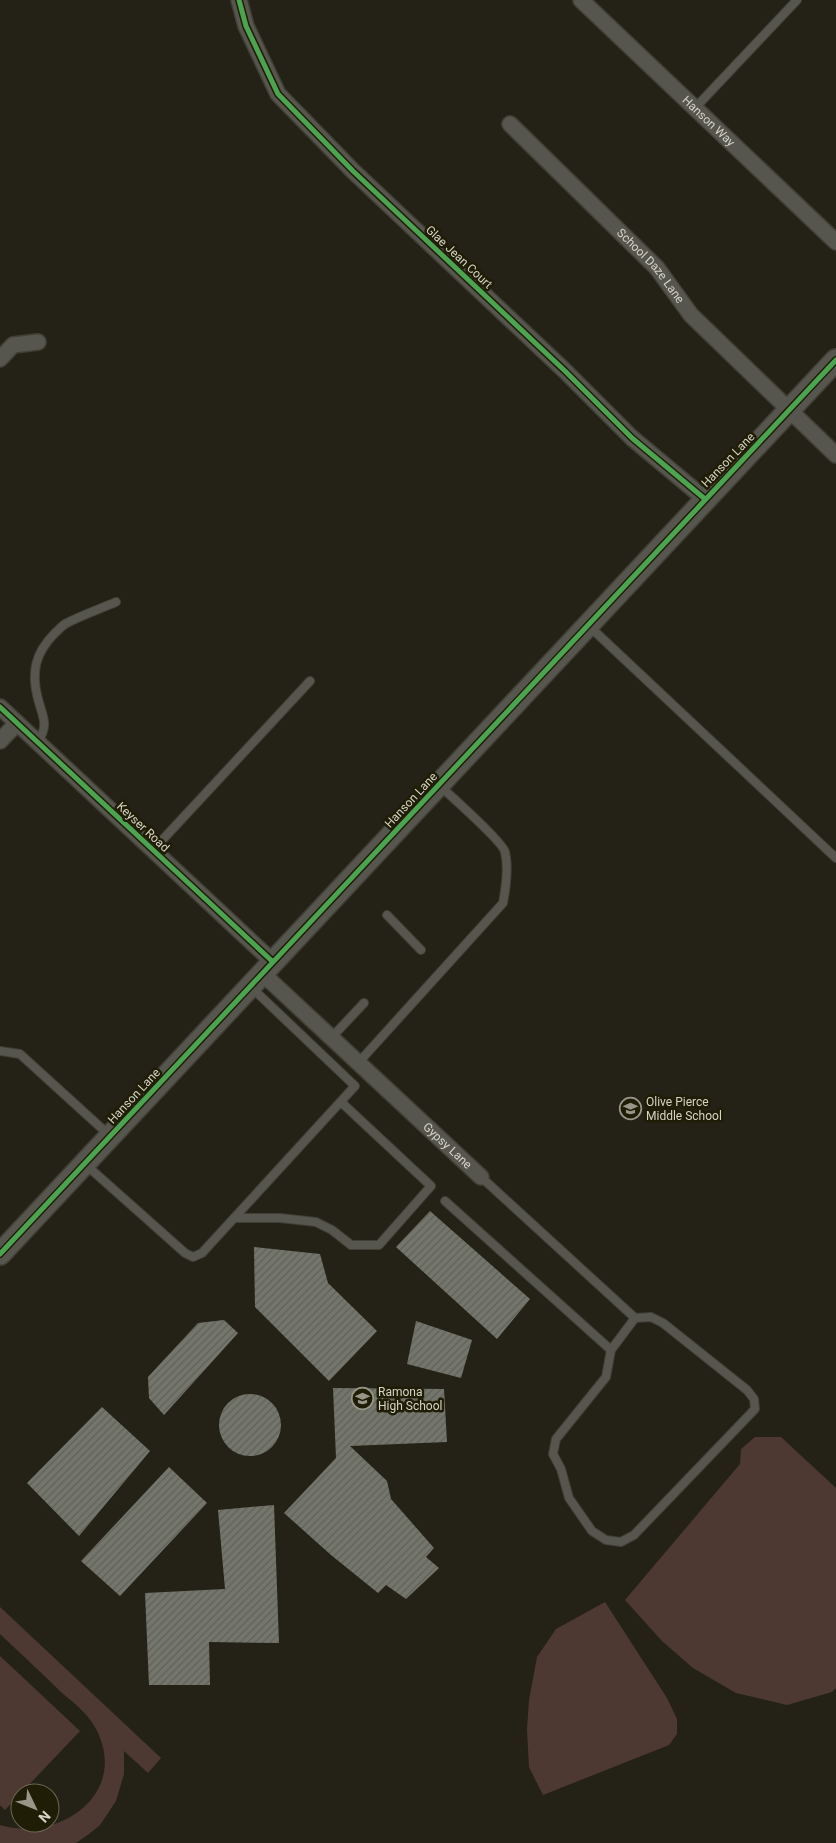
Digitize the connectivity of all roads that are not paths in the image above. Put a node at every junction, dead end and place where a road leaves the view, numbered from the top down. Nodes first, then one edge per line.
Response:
1 (581, 0) edge
2 (797, 0) edge
3 (240, 1) edge
4 (695, 108) junction
5 (510, 124) dead end
6 (836, 242) edge
7 (38, 342) dead end
8 (0, 359) edge
9 (836, 360) edge
10 (789, 411) junction
11 (836, 455) edge
12 (705, 499) junction
13 (116, 602) dead end
14 (588, 625) junction
15 (310, 681) dead end
16 (0, 707) edge
17 (17, 723) junction
18 (0, 741) edge
19 (38, 742) junction
20 (439, 784) junction
21 (153, 850) junction
22 (836, 858) edge
23 (387, 915) dead end
24 (421, 950) dead end
25 (262, 974) junction
26 (364, 1003) dead end
27 (332, 1037) junction
28 (0, 1051) edge
29 (359, 1062) junction
30 (341, 1102) junction
31 (110, 1136) junction
32 (85, 1164) junction
33 (481, 1177) joint
34 (446, 1202) dead end
35 (234, 1218) junction
36 (0, 1254) edge
37 (634, 1318) junction
38 (611, 1350) junction

1 - 4 street, Hanson Way
2 - 4 lane
3 - 12 street, Glae Jean Court
4 - 6 street, Hanson Way
5 - 10 street, School Daze Lane
7 - 8 street
9 - 10 main road, Hanson Lane
10 - 11 street, School Daze Lane
10 - 12 main road, Hanson Lane
12 - 14 main road, Hanson Lane
13 - 19 lane
14 - 20 main road, Hanson Lane
14 - 22 lane
15 - 21 lane
16 - 17 street, Keyser Road
17 - 18 street
17 - 19 street, Keyser Road
19 - 21 street, Keyser Road
20 - 25 main road, Hanson Lane
20 - 29 lane
21 - 25 street, Keyser Road
23 - 24 lane
25 - 27 street, Gypsy Lane
25 - 30 lane
25 - 31 main road, Hanson Lane
26 - 27 lane
27 - 29 street, Gypsy Lane
28 - 31 lane
29 - 33 street, Gypsy Lane
30 - 35 lane
30 - 35 lane
31 - 32 main road, Hanson Lane
32 - 35 lane
32 - 36 main road, Hanson Lane
33 - 37 lane, Gypsy Lane
34 - 38 lane
37 - 38 lane
37 - 38 lane

